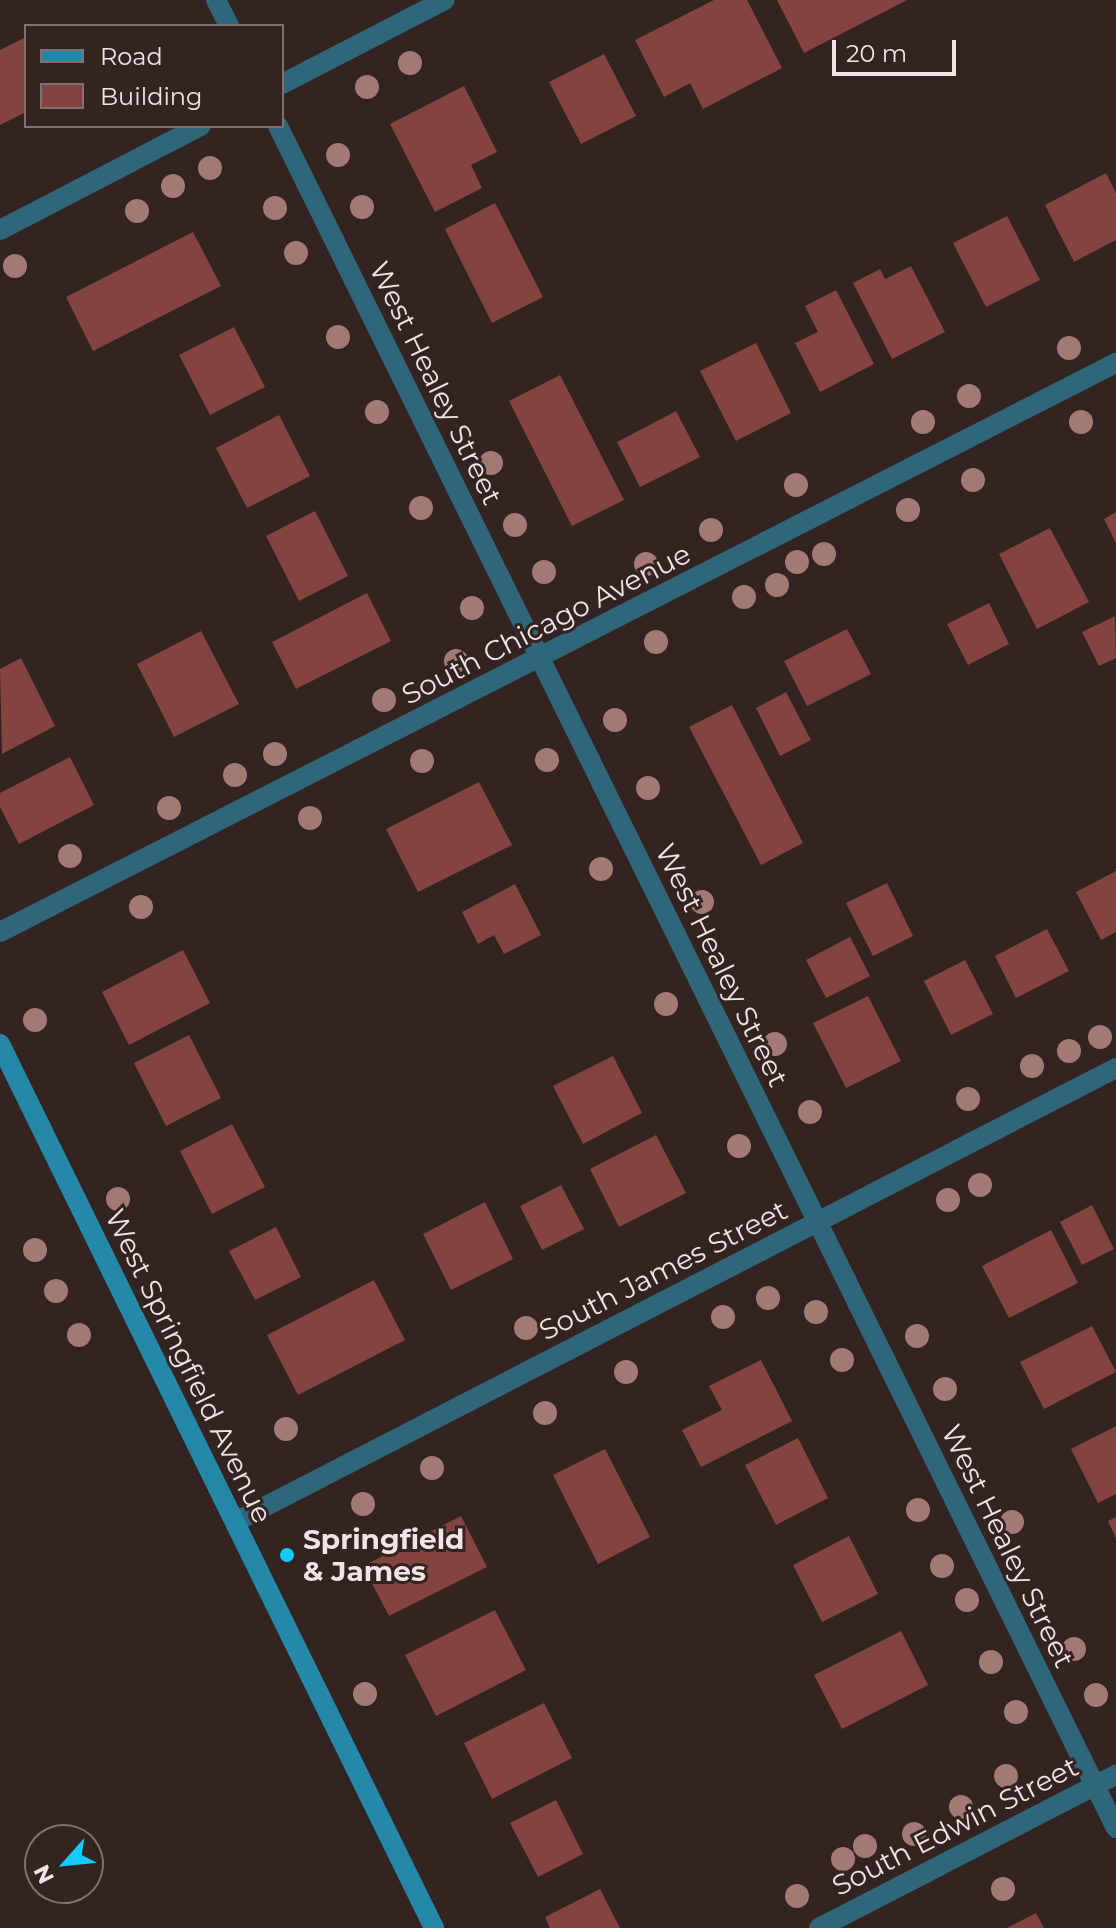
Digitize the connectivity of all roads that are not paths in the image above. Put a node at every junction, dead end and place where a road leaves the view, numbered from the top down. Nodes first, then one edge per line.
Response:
1 (216, 0) edge
2 (445, 0) edge
3 (228, 24) edge
4 (284, 83) edge
5 (197, 128) edge
6 (279, 128) edge
7 (0, 230) edge
8 (1116, 363) edge
9 (540, 658) junction
10 (0, 932) edge
11 (0, 1044) edge
12 (1116, 1068) edge
13 (817, 1222) junction
14 (235, 1522) junction
15 (1116, 1775) edge
16 (1095, 1785) junction
17 (1116, 1828) edge
18 (434, 1928) edge
19 (819, 1928) edge

1 - 3 street
2 - 4 street
5 - 7 street
6 - 9 street, West Healey Street
8 - 9 street, South Chicago Avenue
9 - 10 street, South Chicago Avenue
9 - 13 street, West Healey Street
11 - 14 main road, West Springfield Avenue
12 - 13 street, South James Street
13 - 14 street, South James Street
13 - 16 street, West Healey Street
14 - 18 main road, West Springfield Avenue
15 - 16 street, South Edwin Street
16 - 17 street, West Healey Street
16 - 19 street, South Edwin Street

